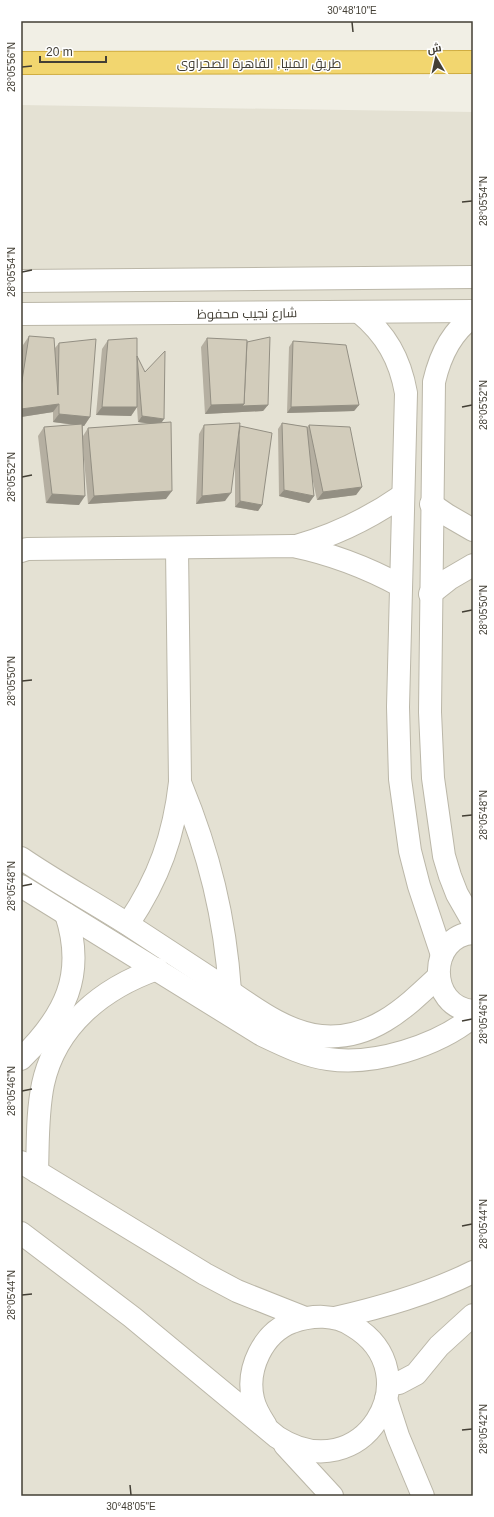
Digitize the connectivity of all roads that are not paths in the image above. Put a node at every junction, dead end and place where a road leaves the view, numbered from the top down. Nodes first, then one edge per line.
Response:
1 (473, 62) edge
2 (21, 63) edge
3 (473, 277) edge
4 (270, 278) junction
5 (21, 281) edge
6 (473, 311) edge
7 (359, 312) junction
8 (270, 313) junction
9 (21, 314) edge
10 (473, 317) edge
11 (403, 495) junction
12 (431, 504) junction
13 (473, 530) edge
14 (293, 546) junction
15 (23, 549) edge
16 (177, 549) junction
17 (473, 565) edge
18 (401, 586) junction
19 (430, 594) junction
20 (400, 667) junction
21 (430, 669) junction
22 (180, 782) junction
23 (21, 858) edge
24 (21, 886) edge
25 (66, 914) junction
26 (473, 922) edge
27 (128, 924) junction
28 (473, 933) edge
29 (442, 955) junction
30 (157, 970) junction
31 (438, 977) junction
32 (230, 991) junction
33 (473, 1011) edge
34 (473, 1017) edge
35 (53, 1036) junction
36 (21, 1059) edge
37 (29, 1167) edge
38 (21, 1233) edge
39 (473, 1272) edge
40 (473, 1315) edge
41 (305, 1318) junction
42 (335, 1318) junction
43 (387, 1392) junction
44 (271, 1432) junction
45 (332, 1496) edge
46 (423, 1496) edge

1 - 2 highway, طريق المنيا, القاهرة الصحراوى
3 - 4 street
4 - 5 street
4 - 8 street
6 - 7 street, شارع نجيب محفوظ
7 - 8 street, شارع نجيب محفوظ
7 - 11 street
8 - 9 street, شارع نجيب محفوظ
10 - 12 street
11 - 14 street
11 - 18 street
12 - 13 street
12 - 19 street
14 - 16 street
14 - 18 street
15 - 16 street
16 - 22 street
17 - 19 street
18 - 20 street
19 - 21 street
20 - 21 street
20 - 29 street
21 - 26 street
22 - 27 street
22 - 32 street
23 - 27 street
24 - 25 street
25 - 30 street
25 - 35 street
27 - 32 street
28 - 29 street
29 - 31 street
30 - 34 street
30 - 35 street
31 - 32 street
31 - 33 street
35 - 36 street
35 - 37 street
37 - 41 street
38 - 44 street
39 - 42 street
40 - 43 street
41 - 42 street
41 - 44 street
42 - 43 street
43 - 44 street
43 - 46 street
44 - 45 street

